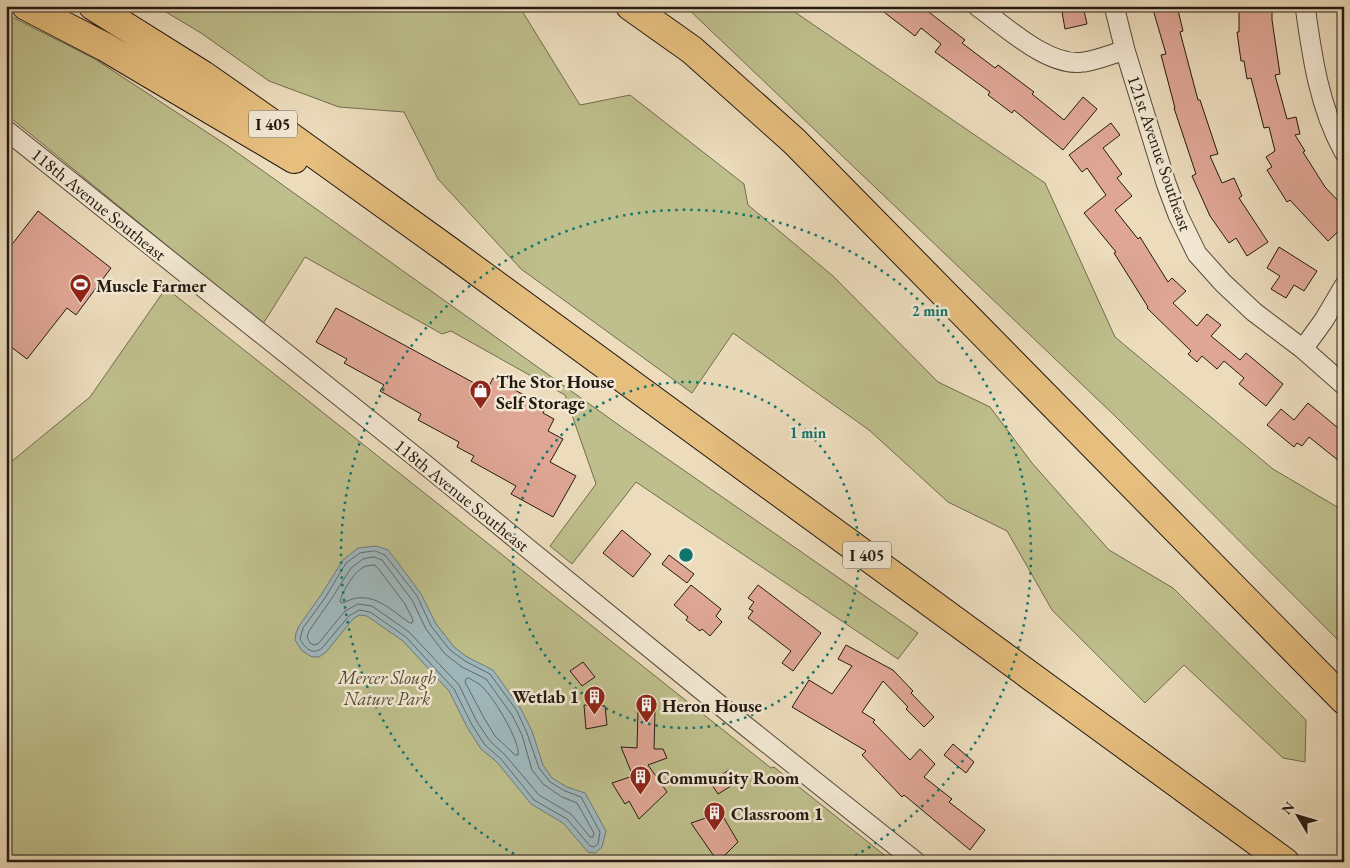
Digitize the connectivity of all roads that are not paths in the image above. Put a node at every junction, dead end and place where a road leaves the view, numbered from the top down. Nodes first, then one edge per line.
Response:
1 (26, 6) edge
2 (93, 6) edge
3 (630, 6) edge
4 (978, 6) edge
5 (1114, 6) edge
6 (1305, 6) edge
7 (1125, 50) junction
8 (6, 130) edge
9 (1344, 152) edge
10 (448, 250) junction
11 (1344, 286) edge
12 (1303, 349) junction
13 (1344, 385) edge
14 (1344, 700) edge
15 (916, 862) edge
16 (1285, 862) edge

1 - 10 highway
2 - 10 highway, I 405
3 - 14 highway
4 - 7 street
5 - 7 street, 121st Avenue Southeast
6 - 9 street
7 - 12 street, 121st Avenue Southeast
8 - 15 street, 118th Avenue Southeast
10 - 16 highway, I 405
11 - 12 street
12 - 13 street, 121st Avenue Southeast

